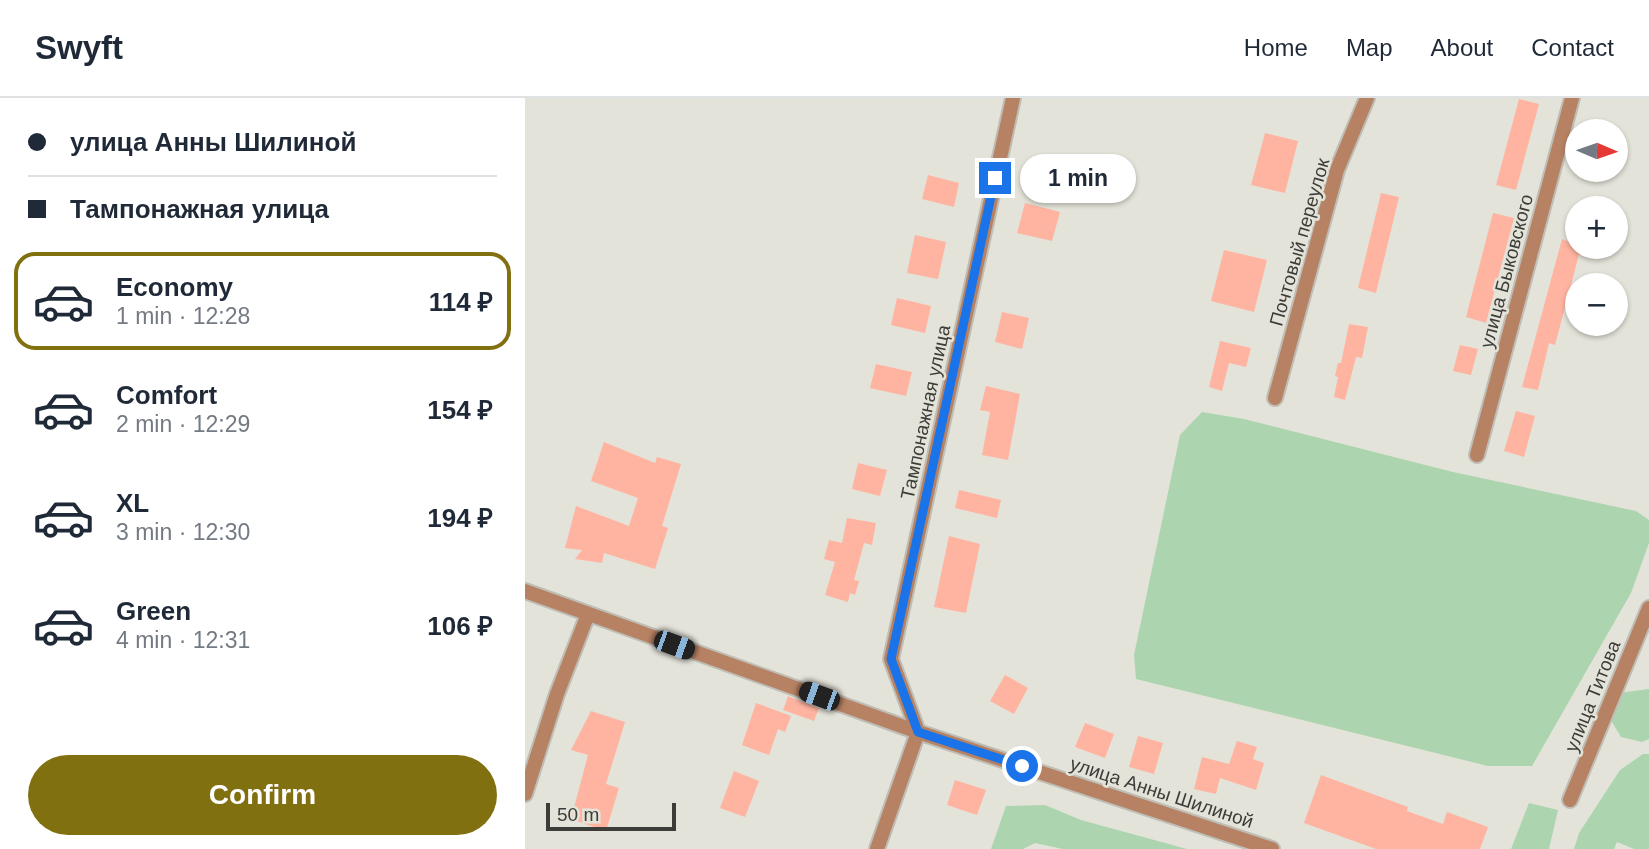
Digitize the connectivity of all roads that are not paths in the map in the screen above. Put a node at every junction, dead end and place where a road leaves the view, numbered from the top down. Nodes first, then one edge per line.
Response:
1 (1013, 98) edge
2 (1367, 98) edge
3 (1572, 98) edge
4 (1275, 398) dead end
5 (1476, 455) dead end
6 (525, 591) edge
7 (1649, 608) edge
8 (588, 614) junction
9 (918, 732) junction
10 (525, 794) edge
11 (1570, 800) dead end
12 (877, 849) edge
13 (1272, 849) edge

1 - 9 street, Тампонажная улица
2 - 4 street, Почтовый переулок
3 - 5 street, улица Быковского
6 - 8 street, улица Анны Шилиной
7 - 11 street, улица Титова
8 - 9 street, улица Анны Шилиной
8 - 10 street
9 - 12 street
9 - 13 street, улица Анны Шилиной

